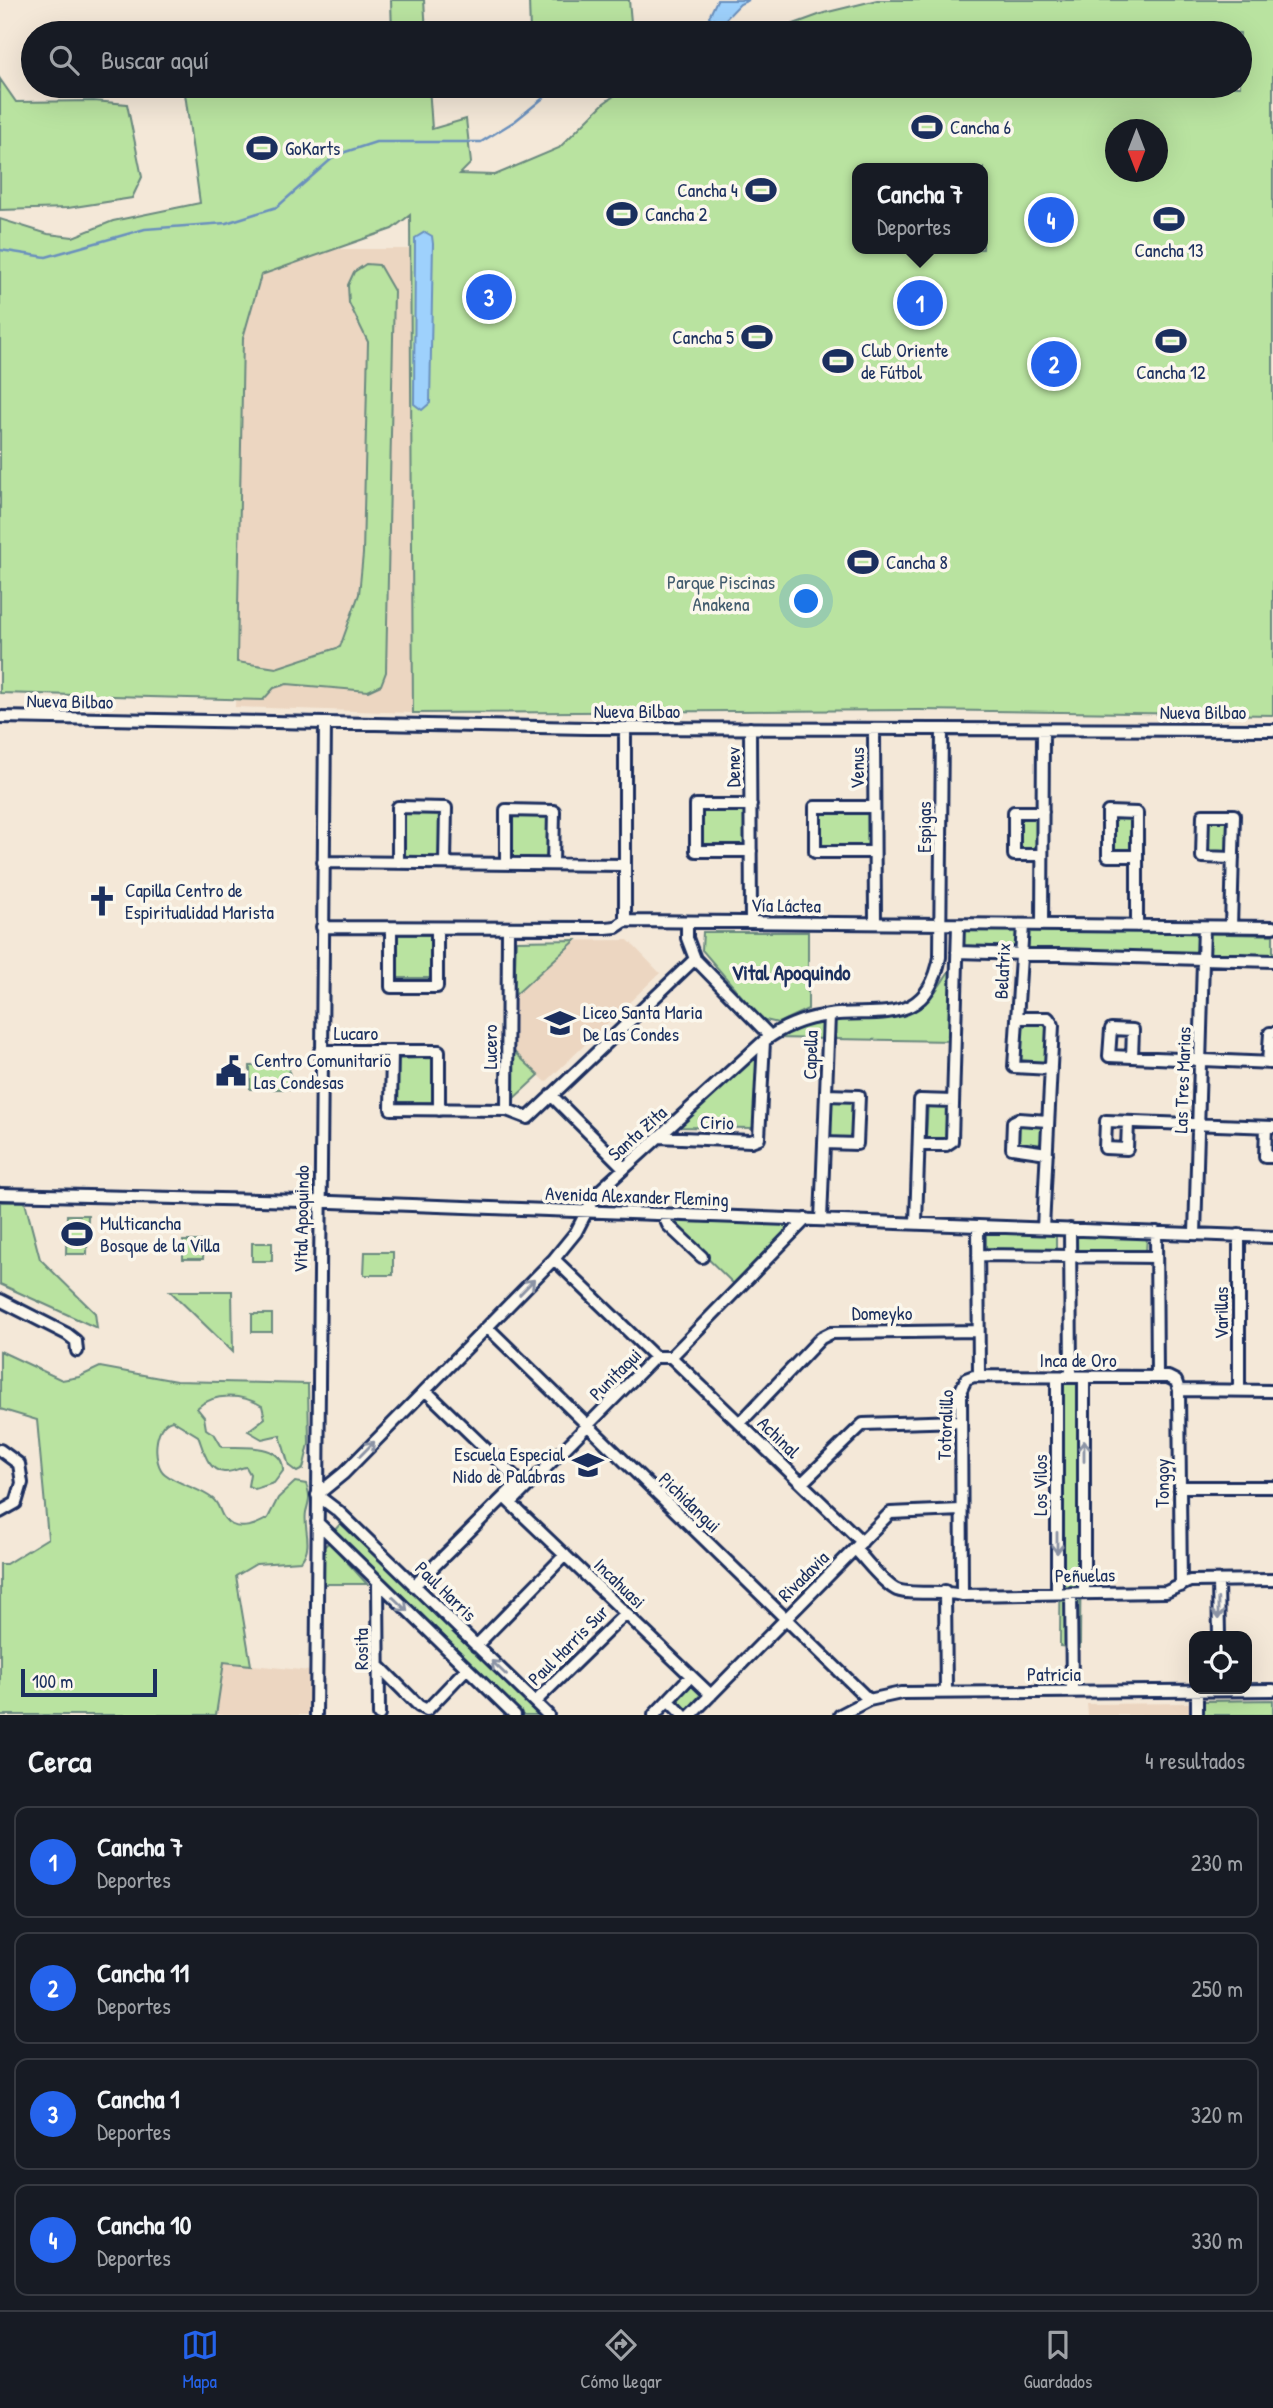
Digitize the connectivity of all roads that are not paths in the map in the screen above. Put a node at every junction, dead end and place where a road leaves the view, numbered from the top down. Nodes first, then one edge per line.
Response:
1 (0, 717) edge
2 (325, 723) junction
3 (625, 728) junction
4 (750, 729) junction
5 (874, 729) junction
6 (942, 729) junction
7 (1043, 730) junction
8 (1273, 730) edge
9 (751, 805) junction
10 (874, 807) junction
11 (1043, 812) junction
12 (751, 851) junction
13 (874, 852) junction
14 (1042, 855) junction
15 (1137, 856) junction
16 (1233, 858) junction
17 (323, 862) junction
18 (398, 863) junction
19 (445, 863) junction
20 (506, 864) junction
21 (553, 864) junction
22 (625, 865) junction
23 (625, 921) junction
24 (687, 922) junction
25 (751, 922) junction
26 (875, 923) junction
27 (942, 924) junction
28 (958, 925) junction
29 (1023, 925) junction
30 (1042, 925) junction
31 (1137, 926) junction
32 (322, 927) junction
33 (1204, 927) junction
34 (1231, 927) junction
35 (391, 928) junction
36 (437, 928) junction
37 (1273, 928) edge
38 (508, 930) junction
39 (957, 952) junction
40 (1021, 954) junction
41 (695, 959) junction
42 (1203, 959) junction
43 (1273, 961) edge
44 (829, 1015) junction
45 (1017, 1018) junction
46 (1273, 1033) edge
47 (767, 1038) junction
48 (320, 1051) junction
49 (392, 1051) junction
50 (1132, 1057) dead end
51 (1200, 1060) junction
52 (1271, 1063) edge
53 (1051, 1069) junction
54 (551, 1095) junction
55 (826, 1095) junction
56 (953, 1101) junction
57 (439, 1110) junction
58 (508, 1110) junction
59 (1048, 1121) junction
60 (1128, 1122) dead end
61 (1198, 1125) junction
62 (1269, 1127) edge
63 (658, 1137) junction
64 (824, 1143) junction
65 (919, 1145) junction
66 (1047, 1153) junction
67 (1273, 1157) edge
68 (624, 1168) junction
69 (0, 1194) edge
70 (318, 1202) junction
71 (585, 1212) junction
72 (663, 1214) junction
73 (806, 1219) junction
74 (821, 1220) junction
75 (916, 1223) junction
76 (978, 1226) junction
77 (1043, 1228) junction
78 (1070, 1229) junction
79 (1156, 1232) junction
80 (1195, 1234) junction
81 (1238, 1235) junction
82 (1273, 1237) edge
83 (978, 1255) junction
84 (1070, 1256) junction
85 (702, 1257) dead end
86 (1156, 1258) junction
87 (554, 1259) junction
88 (0, 1300) edge
89 (488, 1328) junction
90 (978, 1331) junction
91 (77, 1351) dead end
92 (655, 1357) junction
93 (671, 1357) junction
94 (979, 1375) junction
95 (1057, 1377) junction
96 (1071, 1377) junction
97 (1084, 1377) junction
98 (1157, 1377) junction
99 (1177, 1385) junction
100 (426, 1391) junction
101 (1239, 1391) junction
102 (1273, 1391) edge
103 (961, 1421) junction
104 (740, 1423) junction
105 (586, 1426) junction
106 (0, 1450) edge
107 (802, 1483) junction
108 (522, 1484) junction
109 (1180, 1487) junction
110 (1273, 1487) edge
111 (317, 1495) junction
112 (507, 1500) junction
113 (961, 1510) junction
114 (0, 1512) edge
115 (317, 1522) junction
116 (858, 1545) junction
117 (565, 1555) junction
118 (1273, 1580) edge
119 (1218, 1581) junction
120 (378, 1582) junction
121 (414, 1586) junction
122 (1181, 1586) junction
123 (896, 1590) joint
124 (946, 1591) junction
125 (1058, 1593) junction
126 (1071, 1593) junction
127 (1084, 1593) junction
128 (962, 1595) junction
129 (626, 1613) junction
130 (785, 1619) junction
131 (1219, 1631) edge
132 (477, 1646) junction
133 (379, 1666) junction
134 (467, 1668) junction
135 (691, 1676) junction
136 (1252, 1690) edge
137 (1273, 1690) edge
138 (1189, 1691) edge
139 (946, 1692) junction
140 (1072, 1692) junction
141 (1197, 1694) edge
142 (711, 1695) junction
143 (668, 1700) junction
144 (869, 1700) junction
145 (535, 1702) junction
146 (316, 1715) edge
147 (379, 1715) edge
148 (515, 1715) edge
149 (548, 1715) edge
150 (654, 1715) edge
151 (683, 1715) edge
152 (691, 1715) edge
153 (840, 1715) edge
154 (1197, 1715) edge

1 - 2 street, Nueva Bilbao
2 - 3 street, Nueva Bilbao
2 - 17 street, Vital Apoquindo
3 - 4 street, Nueva Bilbao
3 - 22 street
4 - 5 street, Nueva Bilbao
4 - 9 street, Denev
5 - 6 street, Nueva Bilbao
5 - 10 street, Venus
6 - 7 street, Nueva Bilbao
6 - 27 street, Espigas
7 - 8 street, Nueva Bilbao
7 - 11 street
9 - 12 street, Denev
9 - 12 street, Denev
10 - 13 street, Venus
10 - 13 street, Venus
11 - 14 street
11 - 14 street
12 - 25 street, Denev
13 - 26 street, Venus
14 - 30 street
15 - 15 street
15 - 31 street
16 - 16 street
16 - 34 street
17 - 18 street
17 - 32 street, Vital Apoquindo
18 - 19 street
18 - 19 street
19 - 20 street
20 - 21 street
20 - 21 street
21 - 22 street
22 - 23 street
23 - 24 street, Vía Láctea
23 - 38 street, Vía Láctea
24 - 25 street, Vía Láctea
24 - 41 street
25 - 26 street, Vía Láctea
26 - 27 street, Vía Láctea
27 - 28 street, Vía Láctea
27 - 44 street, Santa Zita
28 - 29 street, Vía Láctea
28 - 39 street
29 - 30 street, Vía Láctea
29 - 40 street, Belatrix
30 - 31 street, Vía Láctea
31 - 33 street, Vía Láctea
32 - 35 street, Vía Láctea
32 - 48 street, Vital Apoquindo
33 - 34 street, Vía Láctea
33 - 42 street, Las Tres Marias
34 - 37 street, Vía Láctea
35 - 36 street, Vía Láctea
35 - 36 street
36 - 38 street, Vía Láctea
38 - 58 street, Lucero
39 - 40 street
39 - 56 street
40 - 42 street
40 - 45 street, Belatrix
41 - 47 street
41 - 54 street
42 - 43 street
42 - 51 street, Las Tres Marias
44 - 47 street, Santa Zita
44 - 55 street, Capella
45 - 53 street, Belatrix
45 - 53 street, Belatrix
46 - 52 street
47 - 63 street, Santa Zita
47 - 63 street, Cirio
48 - 49 street, Lucaro
48 - 70 street, Vital Apoquindo
49 - 57 street, Lucaro
49 - 57 street, Lucaro
50 - 51 street
51 - 52 street
51 - 61 street, Las Tres Marias
53 - 59 street, Belatrix
54 - 58 street
54 - 68 street
55 - 64 street, Capella
55 - 64 street, Capella
56 - 65 street
56 - 65 street
57 - 58 street, Lucaro
59 - 66 street, Belatrix
59 - 66 street
60 - 61 street
61 - 62 street
61 - 80 street, Las Tres Marias
62 - 67 street
63 - 68 street, Santa Zita
64 - 74 street, Capella
65 - 75 street
66 - 77 street, Belatrix
68 - 71 street, Santa Zita
69 - 70 street, Avenida Alexander Fleming
70 - 71 street, Avenida Alexander Fleming
70 - 111 street, Vital Apoquindo
71 - 72 street, Avenida Alexander Fleming
71 - 87 street, Santa Zita
72 - 73 street, Avenida Alexander Fleming
72 - 85 street
73 - 74 street, Avenida Alexander Fleming
73 - 93 street, Punitaqui
74 - 75 street, Avenida Alexander Fleming
75 - 76 street, Avenida Alexander Fleming
76 - 77 street, Avenida Alexander Fleming
76 - 83 street, Totoralillo
77 - 78 street, Avenida Alexander Fleming
78 - 79 street, Avenida Alexander Fleming
78 - 84 street
79 - 80 street, Avenida Alexander Fleming
79 - 86 street
80 - 81 street, Avenida Alexander Fleming
81 - 82 street, Avenida Alexander Fleming
81 - 101 street, Varillas
83 - 84 street
83 - 90 street, Totoralillo
84 - 86 street
84 - 96 street
86 - 98 street
89 -> 87 street, Santa Zita
87 - 92 street
88 - 91 street
89 - 100 street, Santa Zita
89 - 105 street, Pichidangui
90 - 94 street, Totoralillo
90 - 104 street, Domeyko
92 - 93 street, Punitaqui
92 - 105 street, Punitaqui
93 - 104 street, Achinal
94 - 95 street, Inca de Oro
94 - 103 street, Totoralillo
95 - 96 street, Inca de Oro
95 -> 125 street, Los Vilos
96 - 97 street, Inca de Oro
97 - 98 street, Inca de Oro
127 -> 97 street
98 - 99 street, Inca de Oro
99 - 101 street, Inca de Oro
99 - 109 street, Tongoy
100 - 108 street
111 -> 100 street, Santa Zita
101 - 102 street, Inca de Oro
103 - 107 street
103 - 113 street, Totoralillo
104 - 107 street, Achinal
105 - 108 street, Punitaqui
105 - 130 street, Pichidangui
106 - 114 street
107 - 116 street, Achinal
108 - 112 street, Punitaqui
109 - 110 street
109 - 122 street, Tongoy
111 - 115 street, Vital Apoquindo
111 - 121 street, Paul Harris
112 - 117 street, Incahuasi
112 - 121 street, Punitaqui
113 - 116 street, Rivadavia
113 - 128 street, Totoralillo
115 - 120 street
115 - 146 street, Vital Apoquindo
116 - 123 street, Achinal
116 - 130 street, Rivadavia
117 - 129 street, Incahuasi
117 - 132 street
118 - 119 street, Peñuelas
119 - 122 street, Peñuelas
119 -> 131 street
120 - 133 street, Rosita
120 -> 134 street
121 - 132 street, Paul Harris
122 - 127 street, Peñuelas
123 - 124 street, Peñuelas
124 - 128 street, Peñuelas
124 - 139 street
125 - 126 street, Peñuelas
125 - 128 street, Peñuelas
126 - 127 street, Peñuelas
126 - 140 street
129 - 135 street, Incahuasi
129 - 145 street, Paul Harris Sur
130 - 142 street, Rivadavia
130 - 144 street, Pichidangui
145 -> 132 street, Paul Harris
133 - 134 street
133 - 147 street, Rosita
134 - 148 street
135 - 142 street, Incahuasi
135 - 143 street
136 - 137 street, Patricia
138 - 140 street, Patricia
139 - 140 street, Patricia
139 - 144 street, Patricia
141 - 154 street
142 - 152 street, Rivadavia
143 - 150 street
143 - 151 street
144 - 153 street, Patricia
145 - 149 street, Paul Harris

